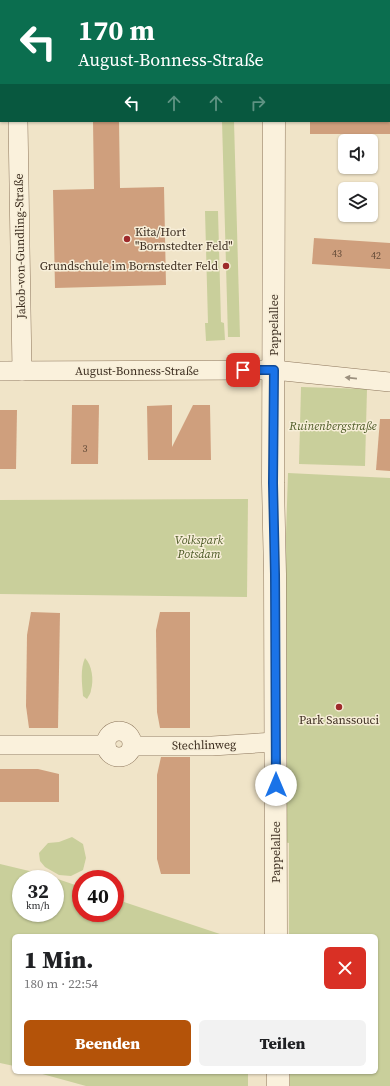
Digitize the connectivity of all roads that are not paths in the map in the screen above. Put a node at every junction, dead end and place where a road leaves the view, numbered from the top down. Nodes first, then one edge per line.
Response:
1 (18, 122) edge
2 (274, 122) edge
3 (274, 370) junction
4 (0, 371) edge
5 (22, 371) junction
6 (390, 382) edge
7 (275, 742) junction
8 (0, 745) edge
9 (276, 934) edge
10 (278, 1074) edge
11 (278, 1086) edge

1 - 5 street, Jakob-von-Gundling-Straße
2 - 3 street, Pappelallee
3 - 5 street, August-Bonness-Straße
6 -> 3 street
3 - 7 street, Pappelallee
4 - 5 street, August-Bonness-Straße
7 - 8 street, Stechlinweg
7 - 9 street, Pappelallee
10 - 11 street

